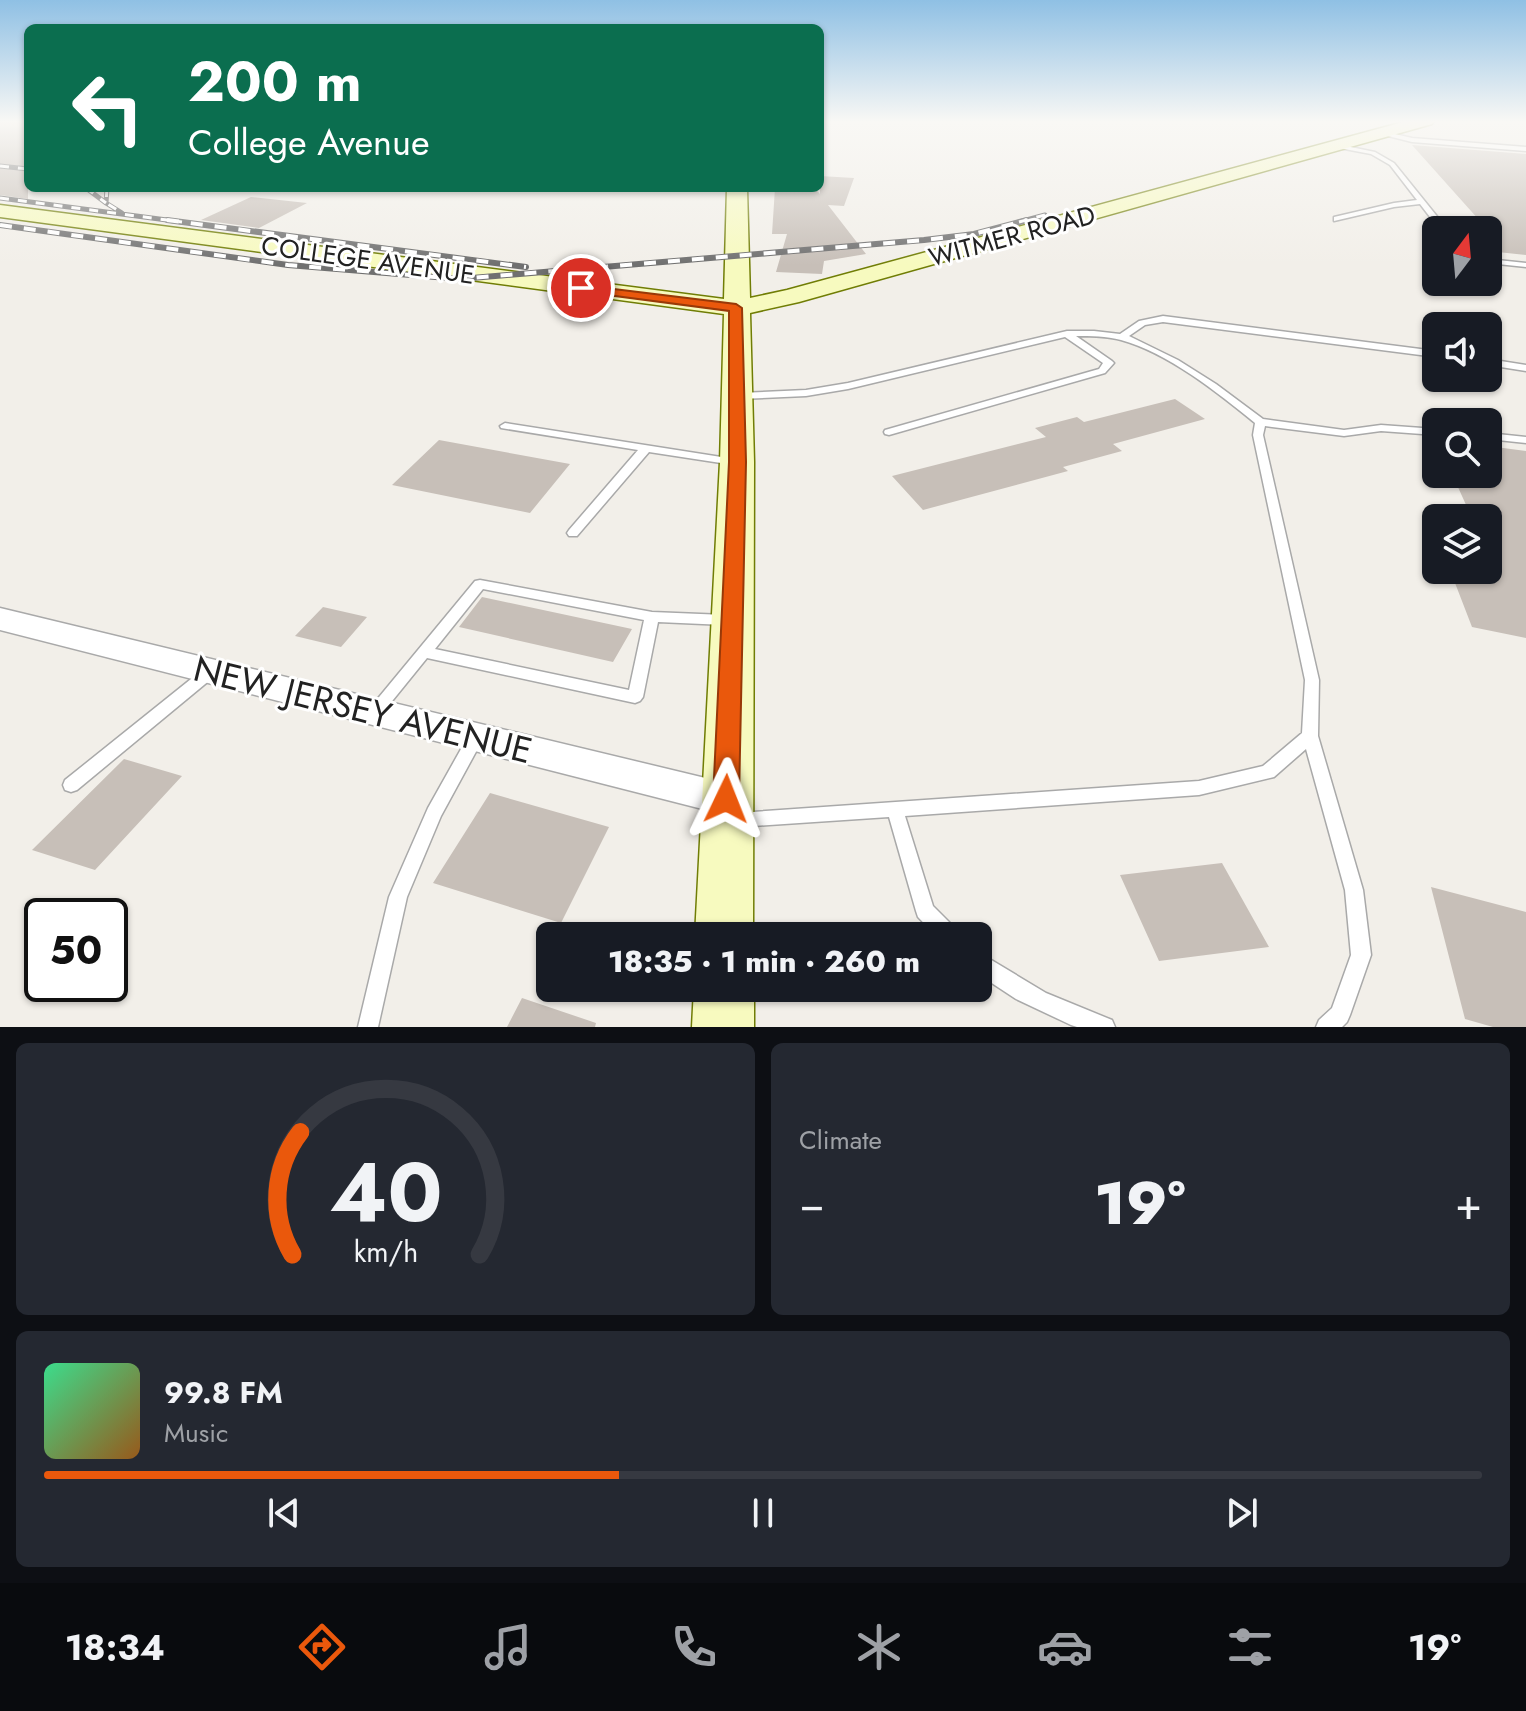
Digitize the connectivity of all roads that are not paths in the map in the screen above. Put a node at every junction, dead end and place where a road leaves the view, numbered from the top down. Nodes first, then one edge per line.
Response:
1 (1253, 169) edge
2 (1396, 169) edge
3 (737, 192) edge
4 (1422, 202) junction
5 (0, 211) edge
6 (1433, 216) edge
7 (1337, 219) dead end
8 (1502, 262) edge
9 (1526, 265) edge
10 (736, 308) junction
11 (1067, 334) junction
12 (1122, 337) junction
13 (1422, 352) edge
14 (1502, 364) edge
15 (1526, 368) edge
16 (736, 396) junction
17 (1260, 422) junction
18 (505, 426) dead end
19 (1422, 431) edge
20 (889, 432) dead end
21 (1502, 437) edge
22 (1526, 440) edge
23 (646, 448) junction
24 (737, 462) junction
25 (573, 533) dead end
26 (652, 617) junction
27 (0, 619) edge
28 (732, 621) junction
29 (424, 652) junction
30 (211, 671) junction
31 (375, 712) junction
32 (1310, 736) junction
33 (476, 737) junction
34 (71, 785) dead end
35 (726, 810) junction
36 (895, 810) junction
37 (724, 922) edge
38 (936, 922) edge
39 (992, 973) edge
40 (724, 1002) edge
41 (368, 1027) edge
42 (723, 1027) edge
43 (1105, 1027) edge
44 (1326, 1027) edge

1 - 10 main road, WITMER ROAD
2 - 4 lane
3 - 10 main road
4 - 6 lane
4 - 7 lane
5 - 10 main road, COLLEGE AVENUE
8 - 9 lane
10 - 16 main road
11 - 12 lane
11 - 16 lane
11 - 20 lane
12 - 13 lane
12 - 17 lane
14 - 15 lane
16 - 24 main road
17 - 19 lane
17 - 32 lane
18 - 23 lane
21 - 22 lane
23 - 24 lane
23 - 25 lane
24 - 28 main road
26 - 28 lane
26 - 29 lane
26 - 29 lane
27 - 30 street, NEW JERSEY AVENUE
28 - 35 main road
29 - 31 lane
30 - 31 street, NEW JERSEY AVENUE
30 - 34 lane
31 - 33 street, NEW JERSEY AVENUE
32 - 36 lane
32 - 44 lane
33 - 35 street, NEW JERSEY AVENUE
33 - 41 lane
35 - 36 lane
35 - 37 main road
36 - 38 lane
39 - 43 lane
40 - 42 main road

